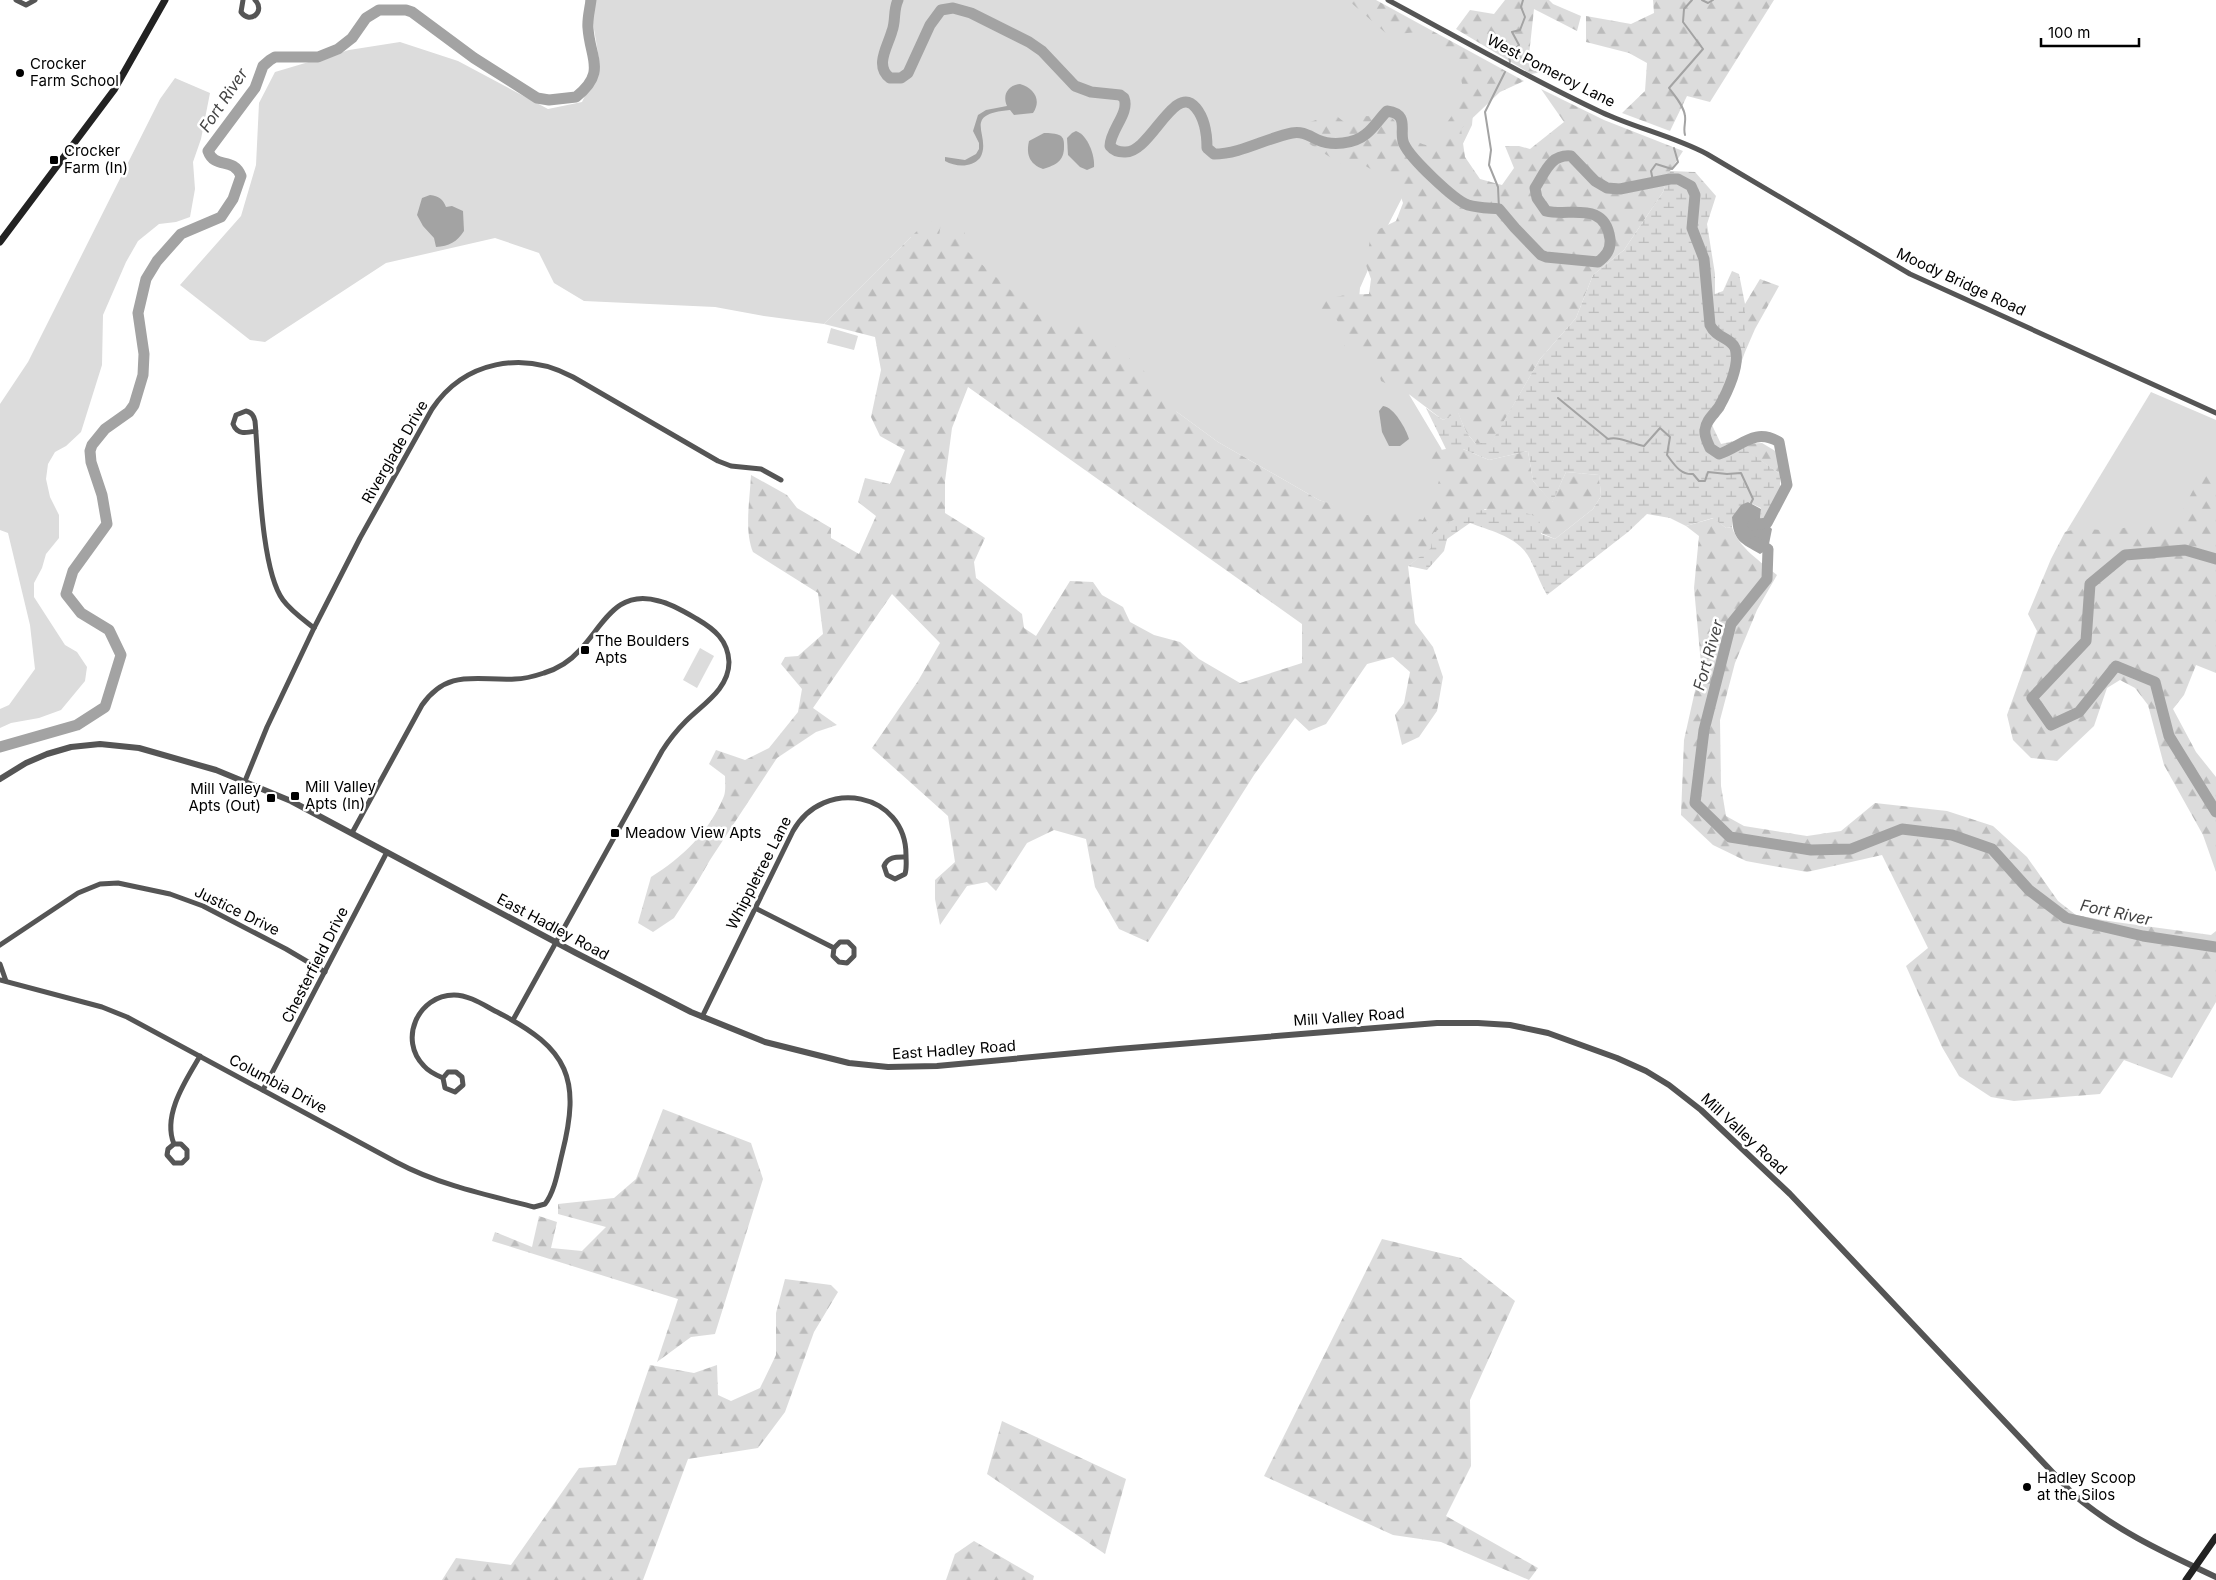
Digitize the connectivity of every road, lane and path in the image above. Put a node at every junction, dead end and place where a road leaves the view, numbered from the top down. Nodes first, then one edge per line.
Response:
1 (16, 0) edge
2 (34, 0) edge
3 (165, 0) edge
4 (243, 0) edge
5 (254, 0) edge
6 (1388, 0) edge
7 (1707, 154) joint
8 (0, 242) edge
9 (2216, 413) edge
10 (256, 431) junction
11 (781, 480) dead end
12 (314, 628) junction
13 (0, 779) edge
14 (245, 781) junction
15 (352, 833) junction
16 (387, 852) junction
17 (906, 857) junction
18 (755, 908) junction
19 (555, 942) junction
20 (0, 944) edge
21 (834, 948) junction
22 (0, 964) edge
23 (325, 972) junction
24 (0, 980) edge
25 (6, 981) junction
26 (702, 1017) junction
27 (513, 1020) junction
28 (1118, 1049) joint
29 (200, 1056) junction
30 (443, 1078) junction
31 (263, 1090) junction
32 (174, 1144) junction
33 (2216, 1537) edge
34 (2195, 1567) junction
35 (2216, 1577) edge
36 (2186, 1580) edge

1 - 2 street
3 - 8 main road
4 - 5 street
6 - 7 street, West Pomeroy Lane
7 - 9 street, Moody Bridge Road
10 - 10 street
10 - 12 street
11 - 12 street, Riverglade Drive
12 - 14 street, Riverglade Drive
13 - 14 street, East Hadley Road
14 - 15 street, East Hadley Road
15 - 16 street, East Hadley Road
15 - 19 street
16 - 19 street, East Hadley Road
16 - 23 street, Chesterfield Drive
17 - 17 street
17 - 18 street, Whippletree Lane
18 - 21 street
18 - 26 street, Whippletree Lane
19 - 26 street, East Hadley Road
19 - 27 street
20 - 23 street, Justice Drive
21 - 21 street
22 - 25 street
23 - 31 street, Chesterfield Drive
24 - 25 street, Columbia Drive
25 - 29 street, Columbia Drive
26 - 28 street, East Hadley Road
27 - 30 street
27 - 31 street, Columbia Drive
28 - 34 street, Mill Valley Road
29 - 31 street, Columbia Drive
29 - 32 street
30 - 30 street
32 - 32 street
33 - 34 main road
34 - 35 street, Mill Valley Road
34 - 36 main road

